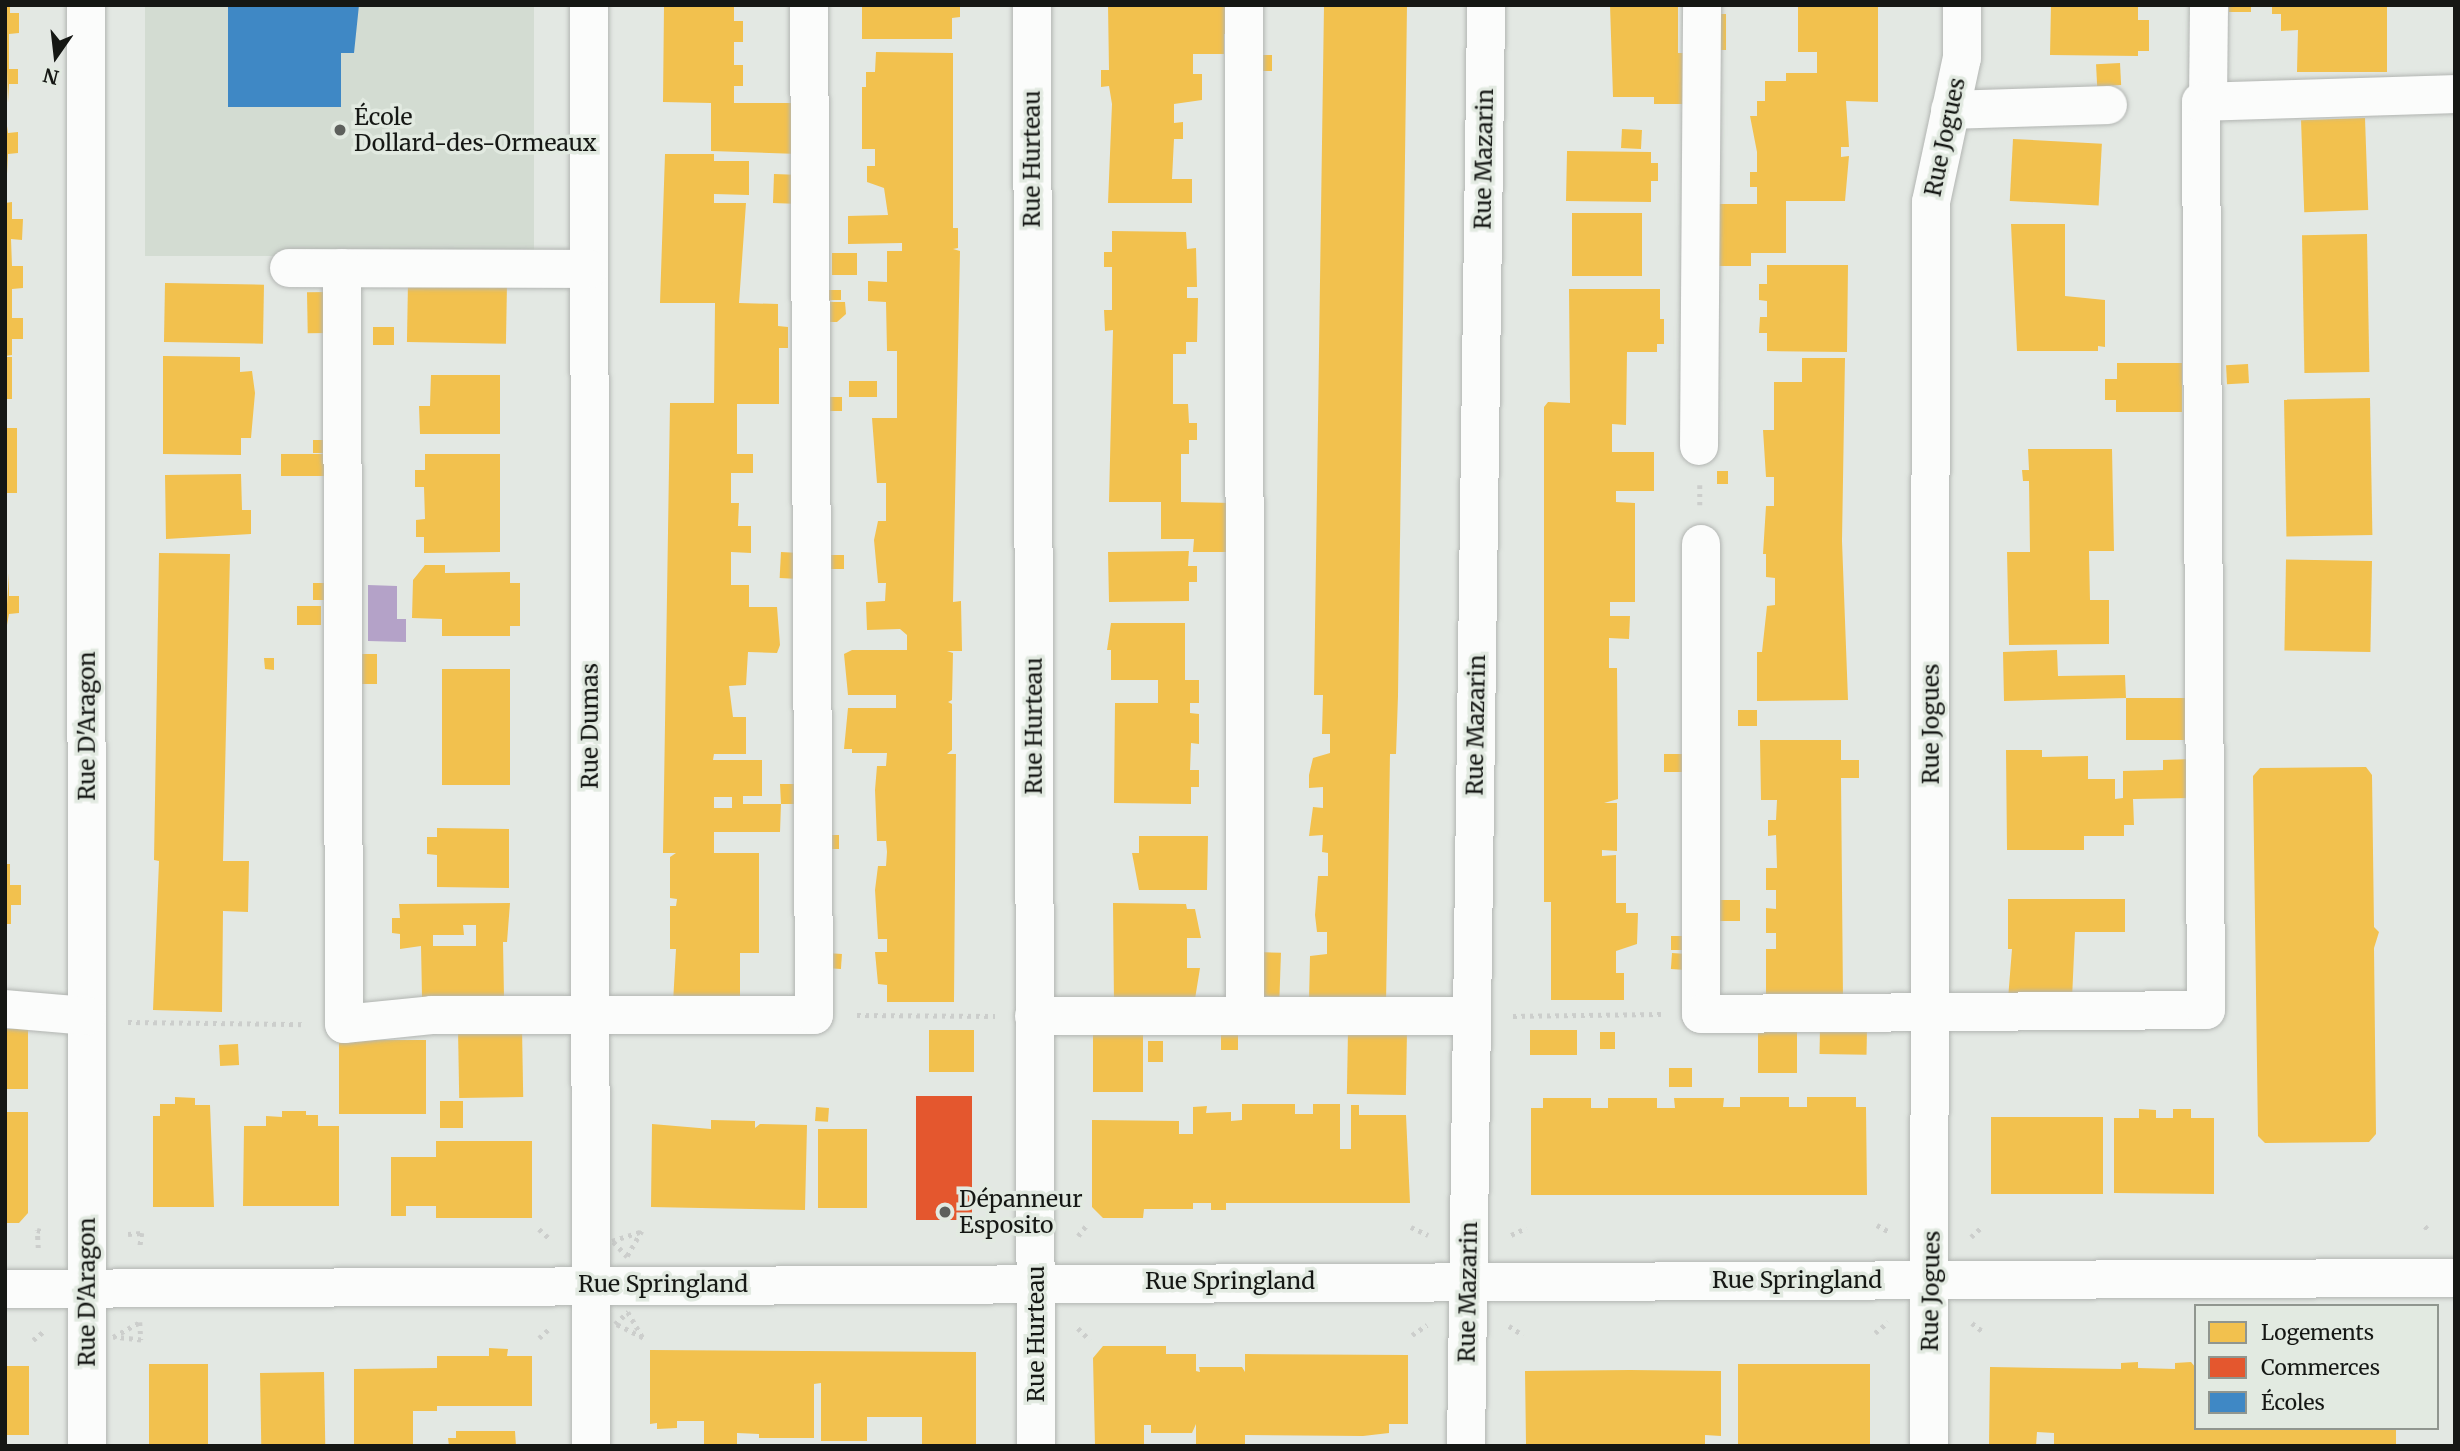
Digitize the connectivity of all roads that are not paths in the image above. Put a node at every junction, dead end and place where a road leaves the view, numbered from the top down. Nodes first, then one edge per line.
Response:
1 (86, 5) edge
2 (589, 5) edge
3 (809, 5) edge
4 (1032, 5) edge
5 (1244, 5) edge
6 (1486, 5) edge
7 (1702, 5) edge
8 (1962, 5) edge
9 (2209, 5) edge
10 (2455, 94) edge
11 (2208, 102) junction
12 (2108, 105) dead end
13 (1950, 110) junction
14 (289, 268) dead end
15 (342, 268) junction
16 (589, 269) junction
17 (1699, 446) road end
18 (1701, 544) road end
19 (5, 1009) edge
20 (1931, 1013) junction
21 (87, 1016) junction
22 (590, 1016) junction
23 (1034, 1016) junction
24 (1245, 1016) junction
25 (1472, 1016) junction
26 (2455, 1278) edge
27 (1931, 1279) junction
28 (1036, 1281) junction
29 (1468, 1281) junction
30 (590, 1284) junction
31 (87, 1288) junction
32 (5, 1289) edge
33 (87, 1446) edge
34 (591, 1446) edge
35 (1036, 1446) edge
36 (1466, 1446) edge
37 (1929, 1446) edge

1 - 21 street, Rue D'Aragon
2 - 16 street, Rue Dumas
3 - 22 street
4 - 23 street, Rue Hurteau
5 - 24 street
6 - 25 street, Rue Mazarin
7 - 17 street
8 - 13 street, Rue Jogues
9 - 11 street
10 - 11 street
11 - 20 street
12 - 13 street
13 - 20 street, Rue Jogues
14 - 15 street
15 - 16 street
15 - 22 street
16 - 22 street, Rue Dumas
18 - 20 street
19 - 21 street
20 - 27 street, Rue Jogues
21 - 31 street, Rue D'Aragon
22 - 30 street, Rue Dumas
23 - 24 street
23 - 28 street, Rue Hurteau
24 - 25 street
25 - 29 street, Rue Mazarin
26 - 27 street, Rue Springland
27 - 29 street, Rue Springland
27 - 37 street, Rue Jogues
28 - 29 street, Rue Springland
28 - 30 street, Rue Springland
28 - 35 street, Rue Hurteau
29 - 36 street, Rue Mazarin
30 - 31 street, Rue Springland
30 - 34 street, Rue Dumas
31 - 32 street, Rue Springland
31 - 33 street, Rue D'Aragon

